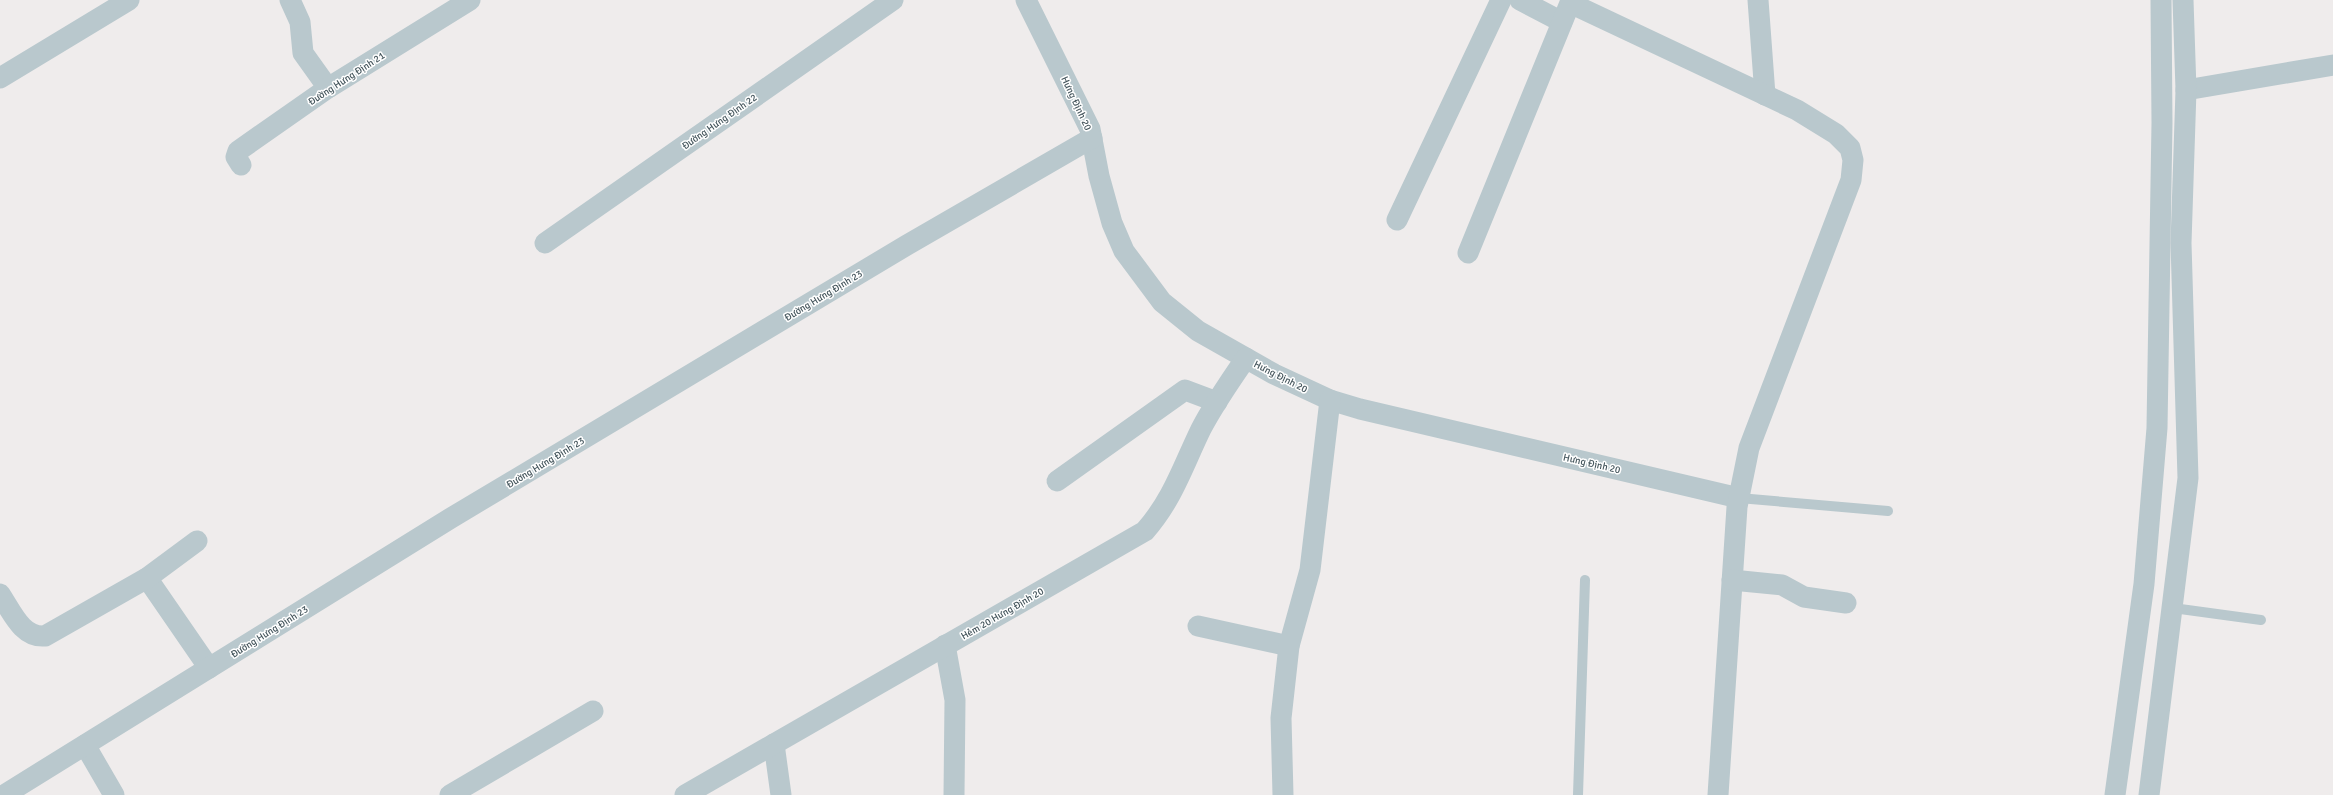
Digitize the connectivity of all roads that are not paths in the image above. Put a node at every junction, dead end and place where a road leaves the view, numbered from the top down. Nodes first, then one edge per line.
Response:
1 (129, 0) edge
2 (290, 0) edge
3 (470, 0) edge
4 (893, 0) edge
5 (1026, 0) edge
6 (1501, 0) edge
7 (1520, 0) edge
8 (1758, 0) edge
9 (2161, 0) edge
10 (2183, 0) edge
11 (1562, 22) junction
12 (2333, 65) edge
13 (0, 78) edge
14 (328, 88) junction
15 (2186, 90) junction
16 (1765, 95) junction
17 (1092, 138) junction
18 (240, 165) dead end
19 (1397, 220) dead end
20 (545, 243) dead end
21 (1468, 253) dead end
22 (1246, 358) junction
23 (1330, 400) junction
24 (1217, 402) junction
25 (1057, 481) dead end
26 (1739, 498) junction
27 (1888, 511) dead end
28 (197, 541) dead end
29 (147, 578) junction
30 (1584, 580) dead end
31 (1732, 580) junction
32 (0, 594) edge
33 (1846, 604) dead end
34 (2173, 608) junction
35 (2261, 620) dead end
36 (1198, 626) dead end
37 (945, 645) junction
38 (1289, 646) junction
39 (209, 668) junction
40 (593, 711) dead end
41 (774, 744) junction
42 (85, 745) junction
43 (4, 795) edge
44 (114, 795) edge
45 (450, 795) edge
46 (685, 795) edge
47 (781, 795) edge
48 (954, 795) edge
49 (1283, 795) edge
50 (1578, 795) edge
51 (1718, 795) edge
52 (2115, 795) edge
53 (2149, 795) edge

1 - 13 street
2 - 14 street
3 - 14 street, Đường Hưng Định 21
4 - 20 street, Đường Hưng Định 22
5 - 17 street, Hưng Định 20
6 - 19 street
7 - 11 street
8 - 16 street
9 - 52 street
10 - 15 street
11 - 16 street
11 - 21 street
12 - 15 street
14 - 18 street, Đường Hưng Định 21
15 - 34 street
16 - 26 street
17 - 22 street, Hưng Định 20
17 - 39 street, Đường Hưng Định 23
22 - 23 street, Hưng Định 20
22 - 24 street, Hẻm 20 Hưng Định 20
23 - 26 street, Hưng Định 20
23 - 38 street
24 - 25 street
24 - 37 street, Hẻm 20 Hưng Định 20
26 - 27 lane
26 - 31 street
28 - 29 street
29 - 32 street
29 - 39 street
30 - 50 lane
31 - 33 street
31 - 51 street
34 - 35 lane
34 - 53 street
36 - 38 street
37 - 41 street, Hẻm 20 Hưng Định 20
37 - 48 street
38 - 49 street
39 - 42 street, Đường Hưng Định 23
40 - 45 street
41 - 46 street, Hẻm 20 Hưng Định 20
41 - 47 street
42 - 43 street, Đường Hưng Định 23
42 - 44 street

